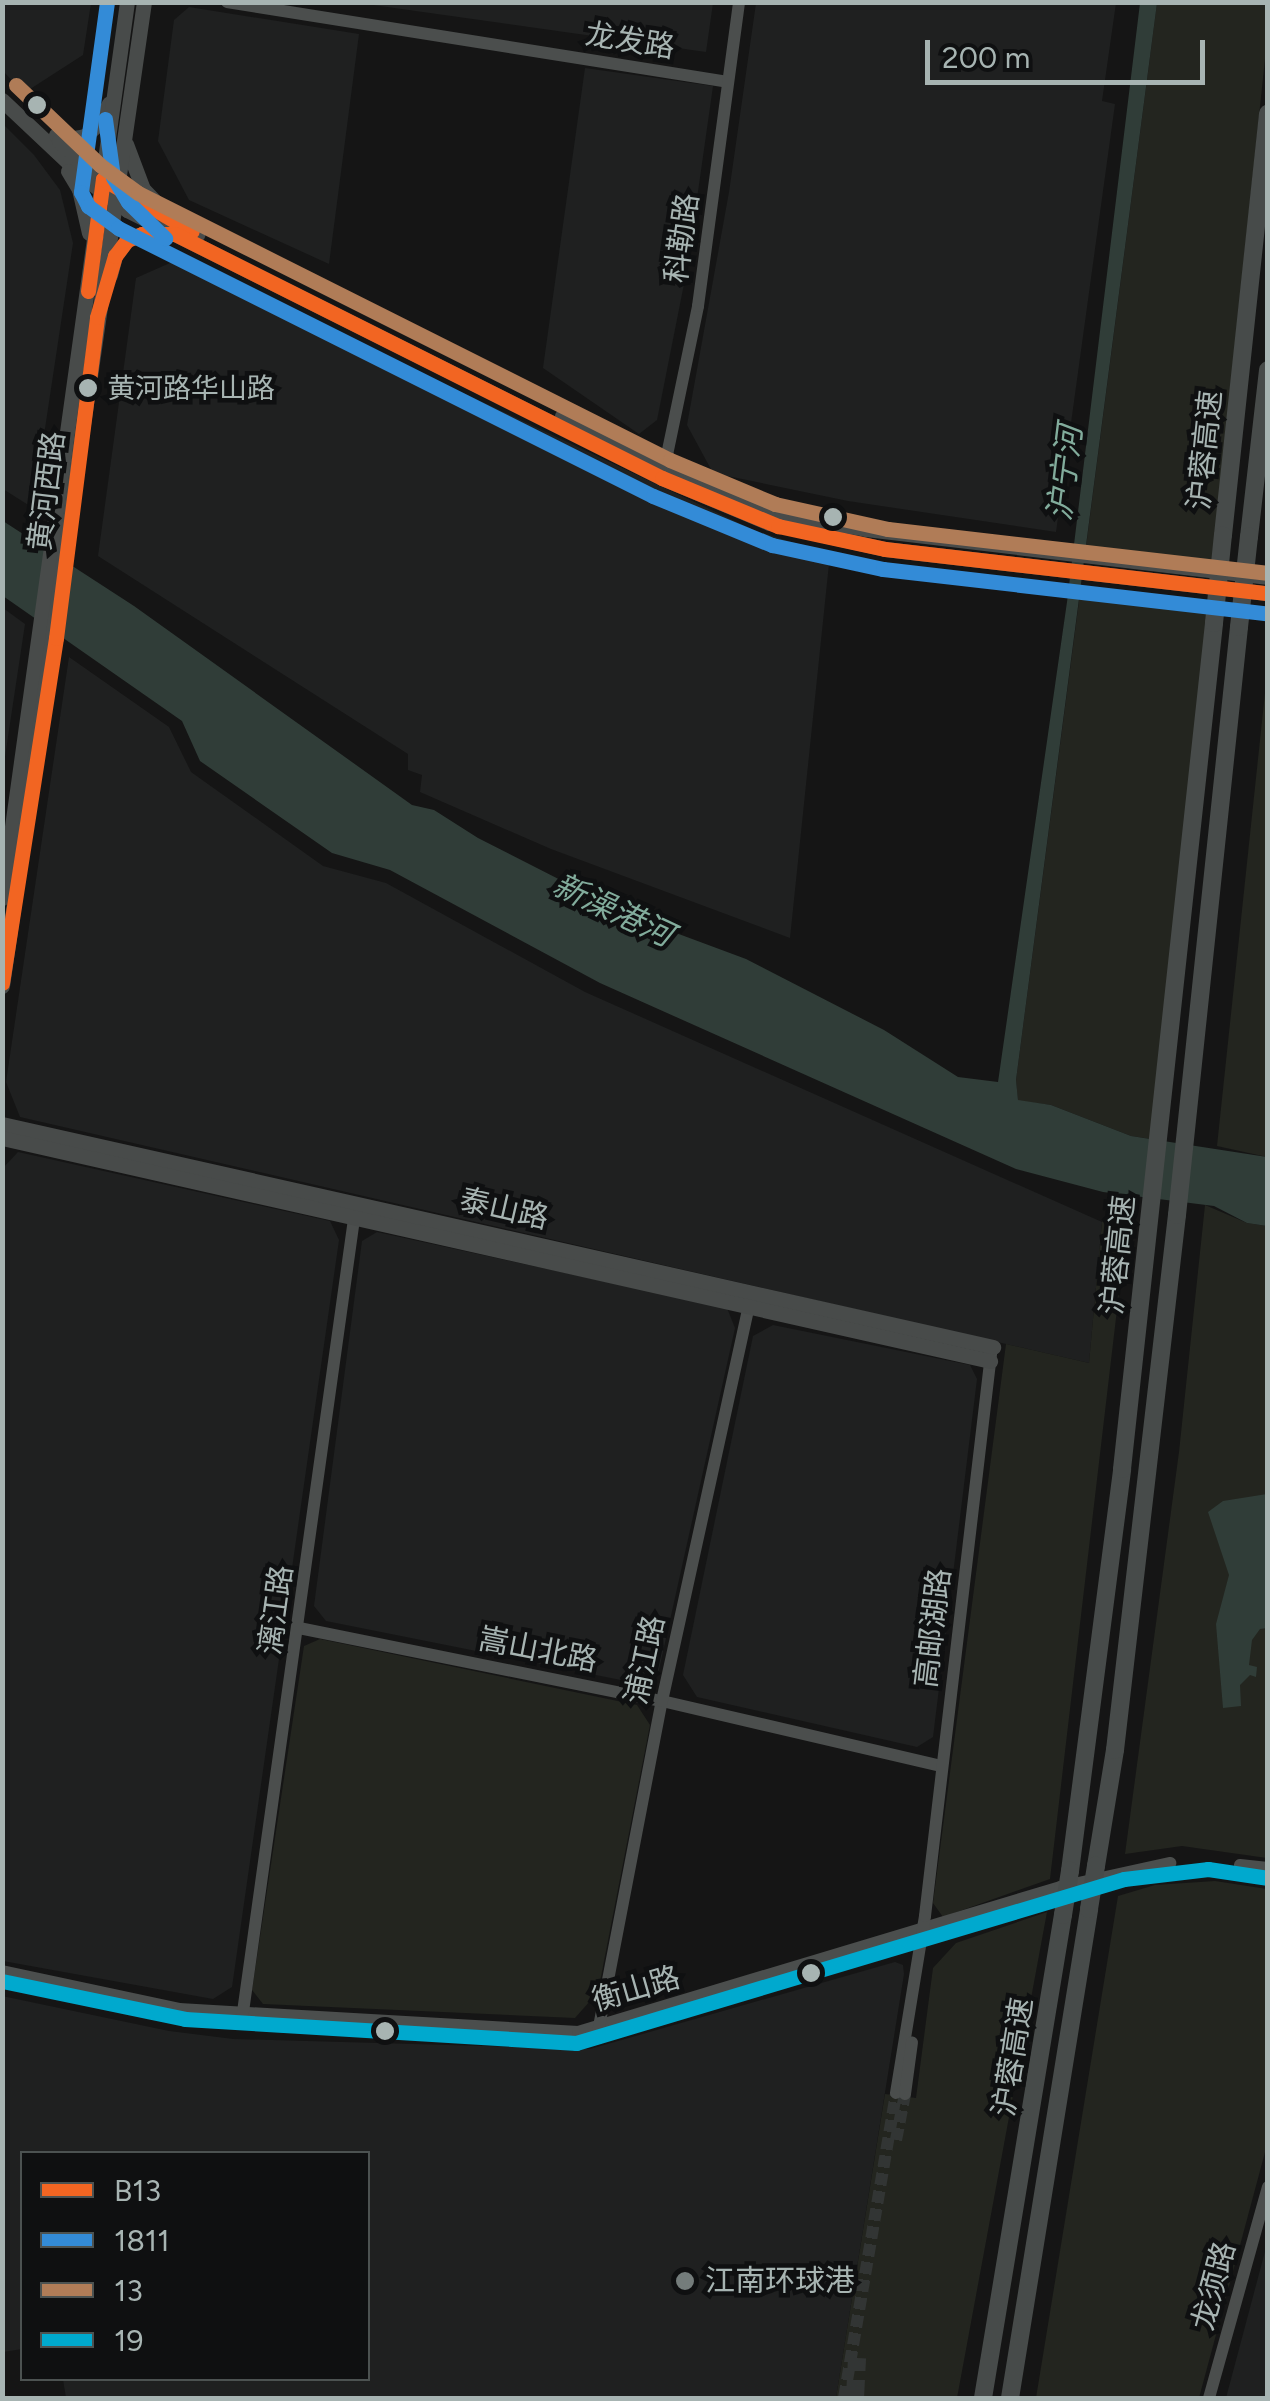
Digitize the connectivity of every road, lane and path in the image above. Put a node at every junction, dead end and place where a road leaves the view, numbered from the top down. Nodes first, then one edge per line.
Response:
1 (126, 2) edge
2 (144, 2) edge
3 (227, 2) edge
4 (739, 2) edge
5 (728, 82) junction
6 (2, 88) edge
7 (115, 90) junction
8 (2, 100) edge
9 (1268, 113) edge
10 (125, 120) junction
11 (48, 131) junction
12 (55, 150) junction
13 (108, 190) junction
14 (176, 228) junction
15 (91, 267) junction
16 (97, 317) junction
17 (1268, 370) edge
18 (664, 472) junction
19 (60, 550) junction
20 (1268, 577) edge
21 (1268, 593) edge
22 (49, 632) junction
23 (2, 898) edge
24 (2, 986) edge
25 (2, 1112) edge
26 (2, 1124) edge
27 (27, 1130) junction
28 (2, 1138) edge
29 (355, 1211) junction
30 (750, 1300) junction
31 (991, 1354) joint
32 (299, 1628) junction
33 (662, 1701) junction
34 (941, 1766) junction
35 (1268, 1868) edge
36 (1268, 1878) edge
37 (924, 1931) junction
38 (2, 1971) edge
39 (2, 1981) edge
40 (242, 2018) junction
41 (598, 2033) junction
42 (900, 2094) tunnel mouth
43 (1268, 2187) edge
44 (983, 2398) edge
45 (1010, 2398) edge
46 (1209, 2398) edge

1 - 7 main road, 黄河西路
2 - 10 main road, 黄河西路
3 - 5 street, 龙发路
4 - 5 street, 科勒路
5 - 18 street, 科勒路
6 - 11 main road
7 - 11 main road
7 - 13 main road, 黄河西路
8 - 12 main road
9 - 44 highway, 沪蓉高速, bridge
10 - 13 main road, 黄河西路
10 - 14 main road
11 - 13 main road
12 - 13 main road
12 - 15 main road
13 - 14 main road
13 - 15 main road, 黄河西路
13 - 16 main road, 黄河西路
14 - 16 main road
14 - 18 main road
15 - 19 main road, 黄河西路
16 - 19 main road, 黄河西路
17 - 45 highway, 沪蓉高速, bridge
18 - 20 main road
18 - 21 main road
19 - 22 main road, 黄河西路
22 - 23 main road, 黄河西路
22 - 24 main road, 黄河西路
25 - 27 main road
26 - 27 main road, 泰山路
27 - 29 main road, 泰山路
28 - 29 main road, 泰山路
29 - 30 main road, 泰山路
29 - 32 street, 漓江路
30 - 31 main road, 泰山路
30 - 33 street, 浦江路
31 - 34 street, 高邮湖路
32 - 33 street, 嵩山北路
32 - 40 street, 漓江路
33 - 34 street, 嵩山北路
33 - 41 street, 浦江路
34 - 37 street, 高邮湖路
35 - 37 street, 衡山路
36 - 37 street, 衡山路
37 - 41 street, 衡山路
37 - 42 street, 高邮湖路
38 - 40 street, 衡山路
39 - 40 street, 衡山路
40 - 41 street, 衡山路
43 - 46 street, 龙须路

